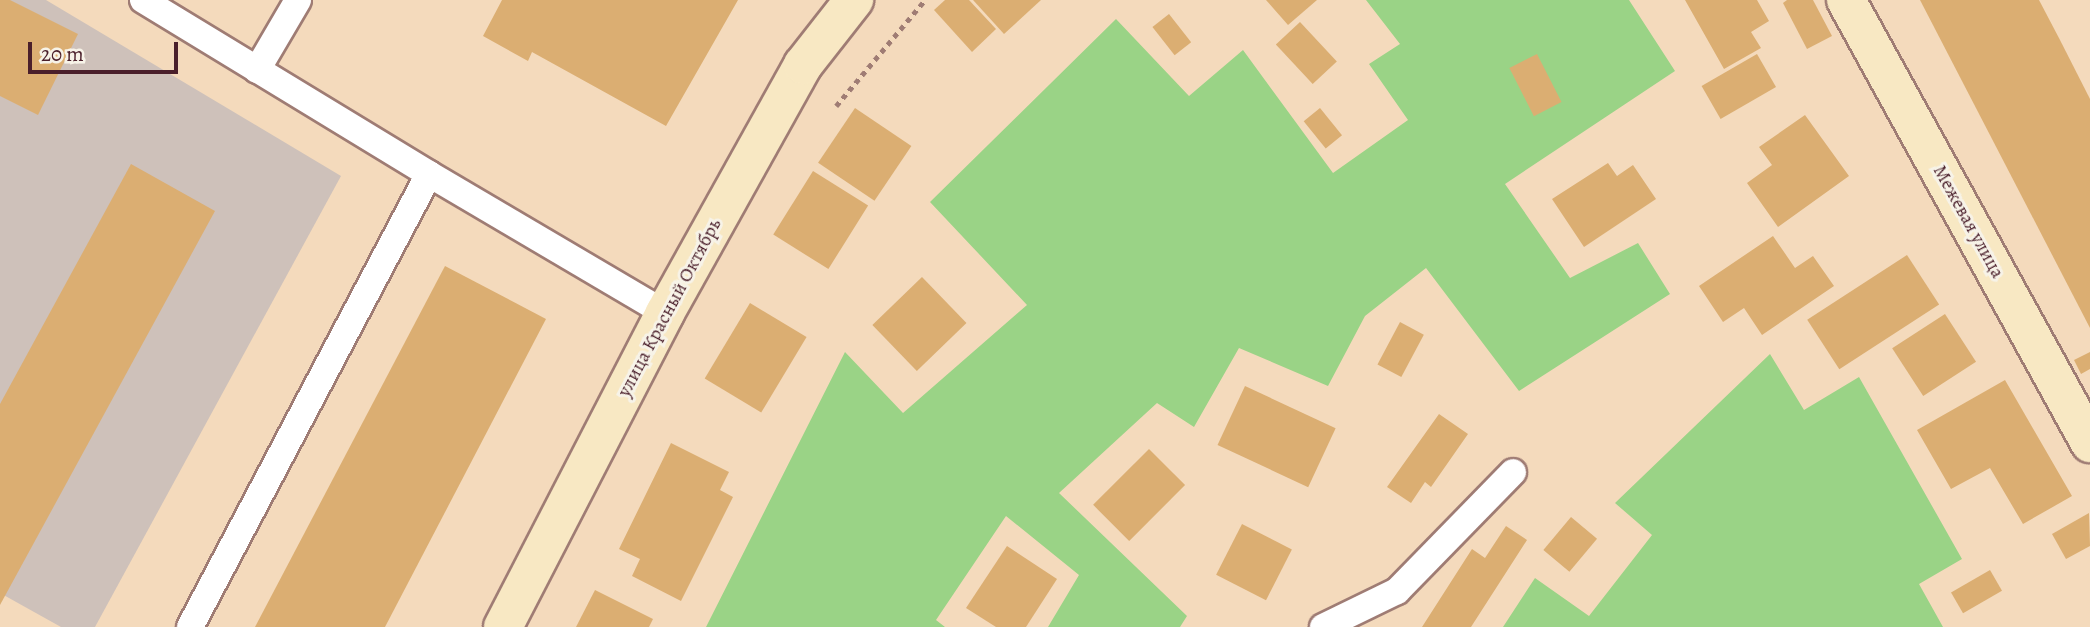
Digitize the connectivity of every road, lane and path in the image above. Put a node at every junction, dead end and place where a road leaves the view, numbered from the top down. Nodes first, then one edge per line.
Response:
1 (143, 0) edge
2 (298, 0) edge
3 (854, 0) edge
4 (925, 0) edge
5 (1846, 0) edge
6 (257, 70) junction
7 (830, 113) dead end
8 (429, 174) junction
9 (665, 313) junction
10 (2086, 426) edge
11 (1513, 472) dead end
12 (190, 627) edge
13 (503, 627) edge
14 (1323, 627) edge

1 - 6 lane
2 - 6 lane
3 - 9 main road, улица Красный Октябрь
4 - 7 path
5 - 10 main road, Межевая улица
6 - 8 lane
8 - 9 lane
8 - 12 lane
9 - 13 main road, улица Красный Октябрь
11 - 14 lane

